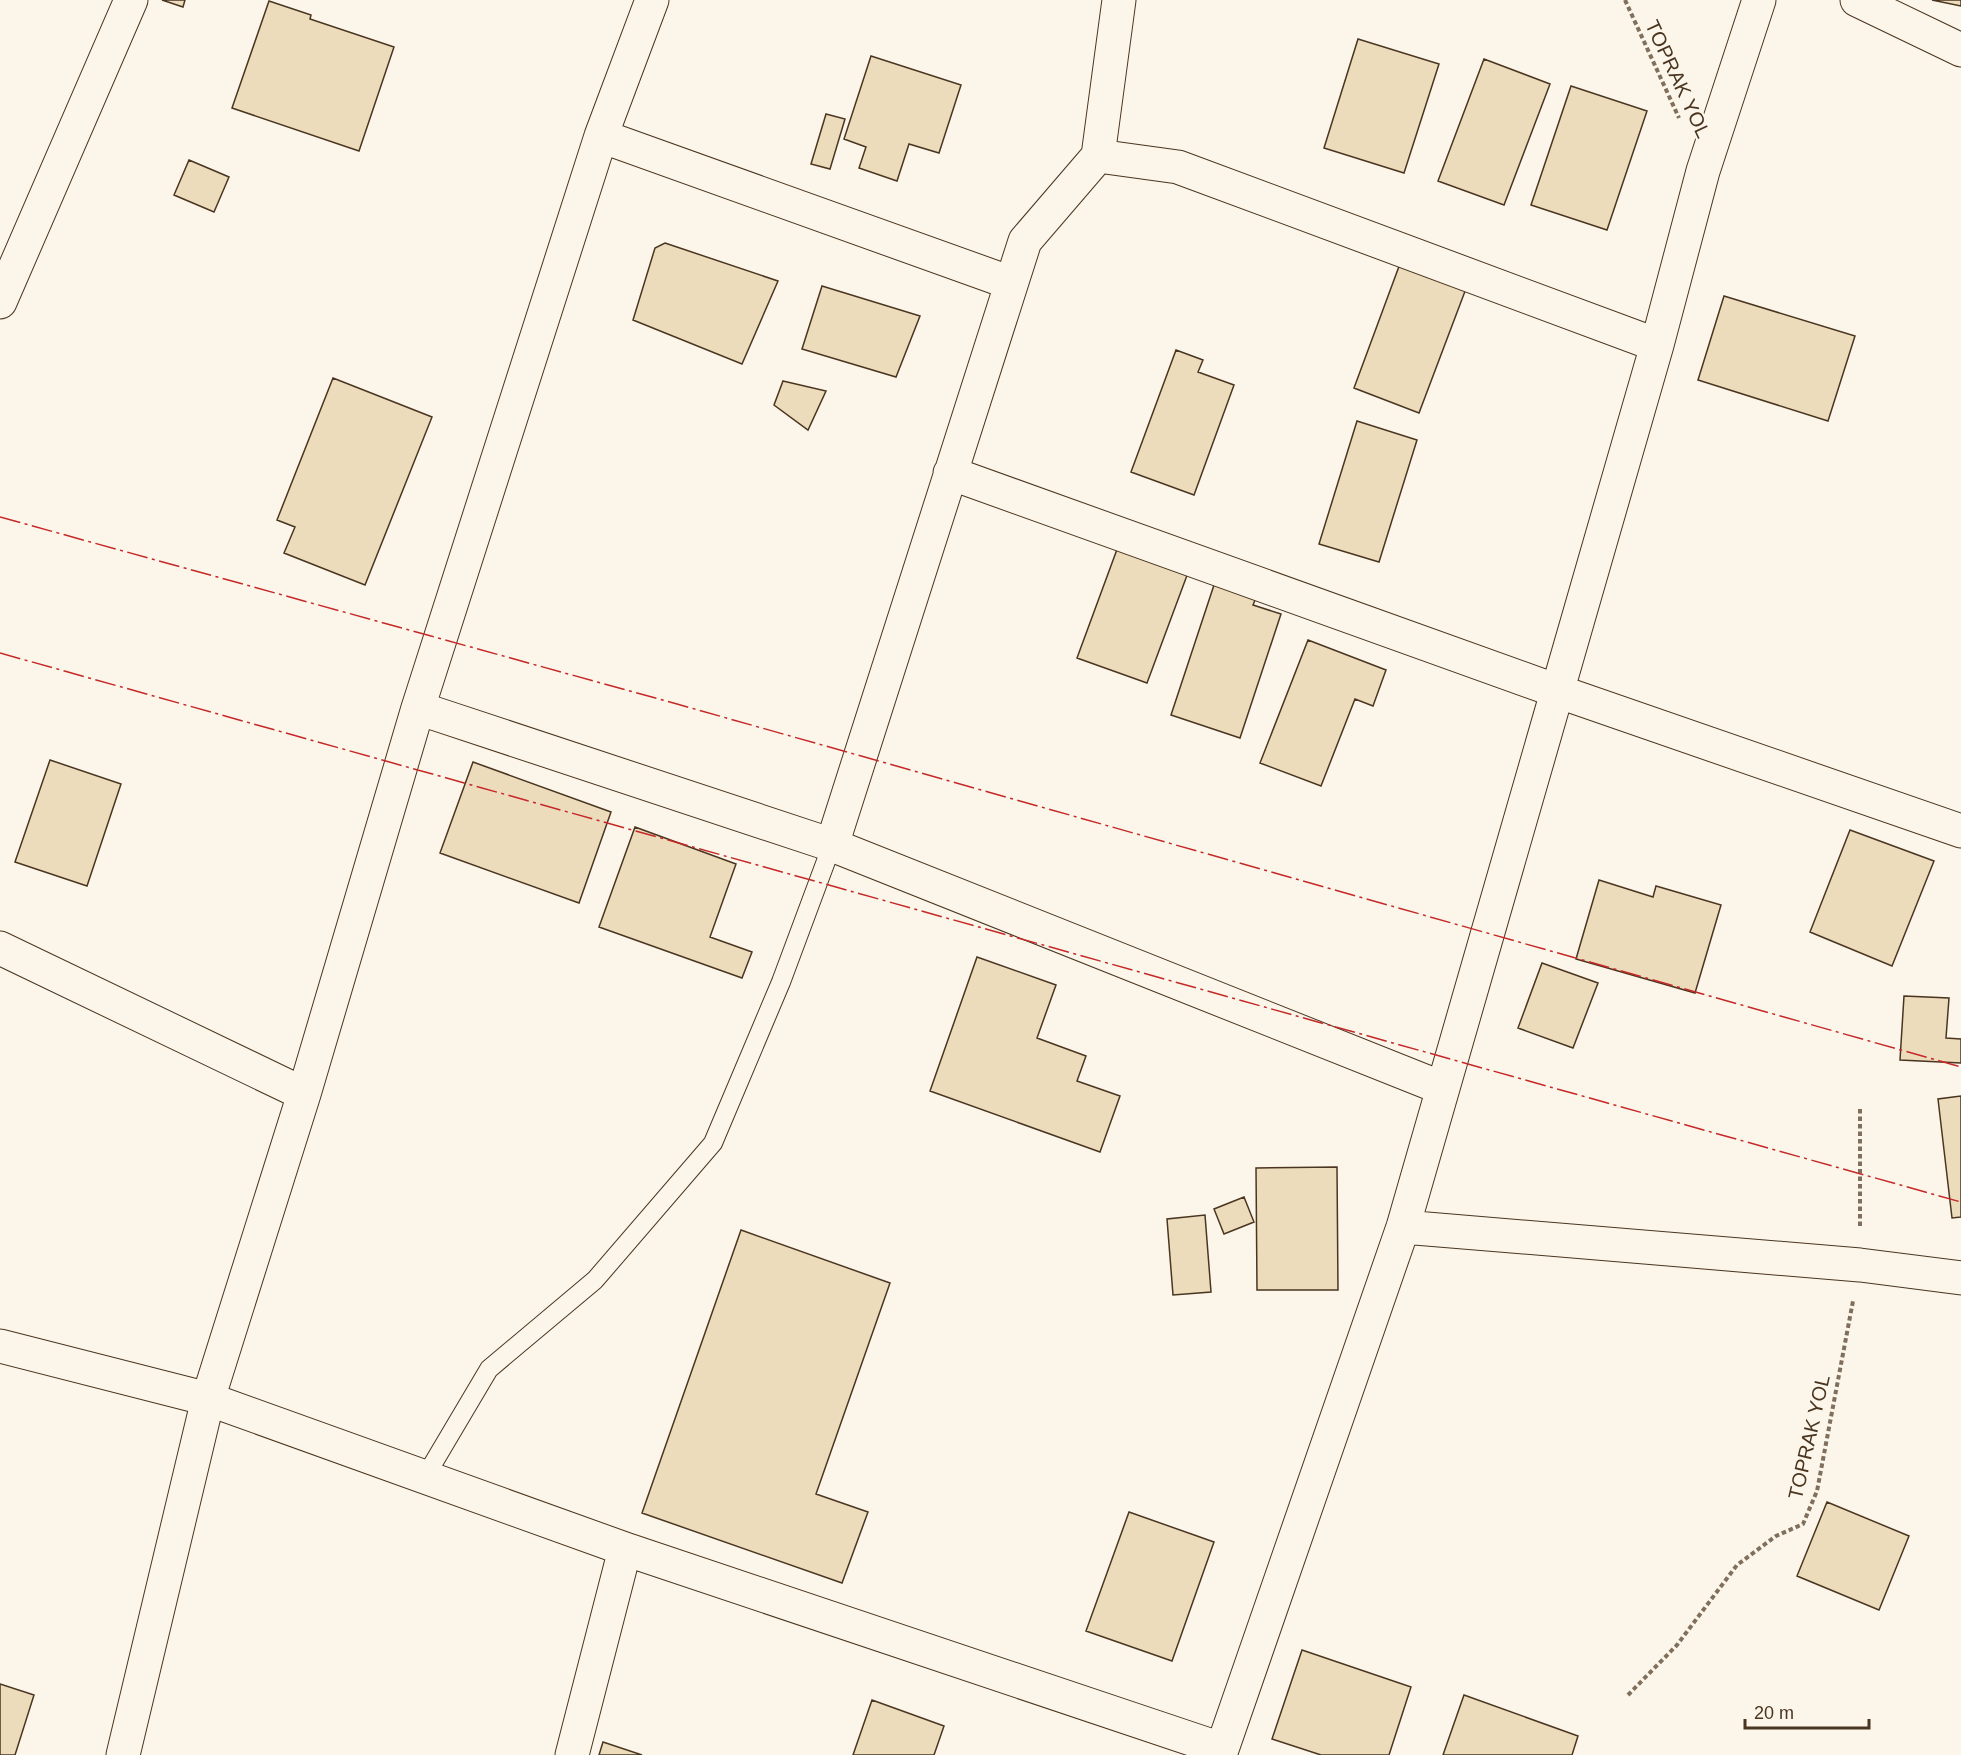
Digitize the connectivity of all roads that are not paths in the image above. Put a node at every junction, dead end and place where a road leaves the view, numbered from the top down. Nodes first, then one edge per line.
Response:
1 (131, 0) edge
2 (652, 0) edge
3 (1119, 0) edge
4 (1758, 0) edge
5 (1857, 0) edge
6 (1961, 50) edge
7 (601, 136) junction
8 (1098, 156) junction
9 (1011, 283) junction
10 (0, 302) edge
11 (1657, 345) junction
12 (950, 473) junction
13 (1557, 691) junction
14 (418, 708) junction
15 (1961, 831) edge
16 (832, 845) junction
17 (0, 948) edge
18 (1442, 1088) junction
19 (304, 1094) junction
20 (1403, 1227) junction
21 (1961, 1278) edge
22 (0, 1346) edge
23 (208, 1399) junction
24 (425, 1477) junction
25 (625, 1549) junction
26 (1220, 1752) edge
27 (123, 1755) edge
28 (572, 1755) edge

1 - 10 street
2 - 7 street
3 - 8 street
4 - 11 street
5 - 6 street
7 - 9 street
7 - 14 street
8 - 9 street
8 - 11 street
9 - 12 street
11 - 13 street
12 - 13 street
12 - 16 street
13 - 15 street
13 - 18 street
14 - 16 street
14 - 19 street
16 - 18 street
16 - 24 lane
17 - 19 street
18 - 20 street
19 - 23 street
20 - 21 street
20 - 26 street
22 - 23 street
23 - 24 street
23 - 27 street
24 - 25 street
25 - 26 street
25 - 28 street

